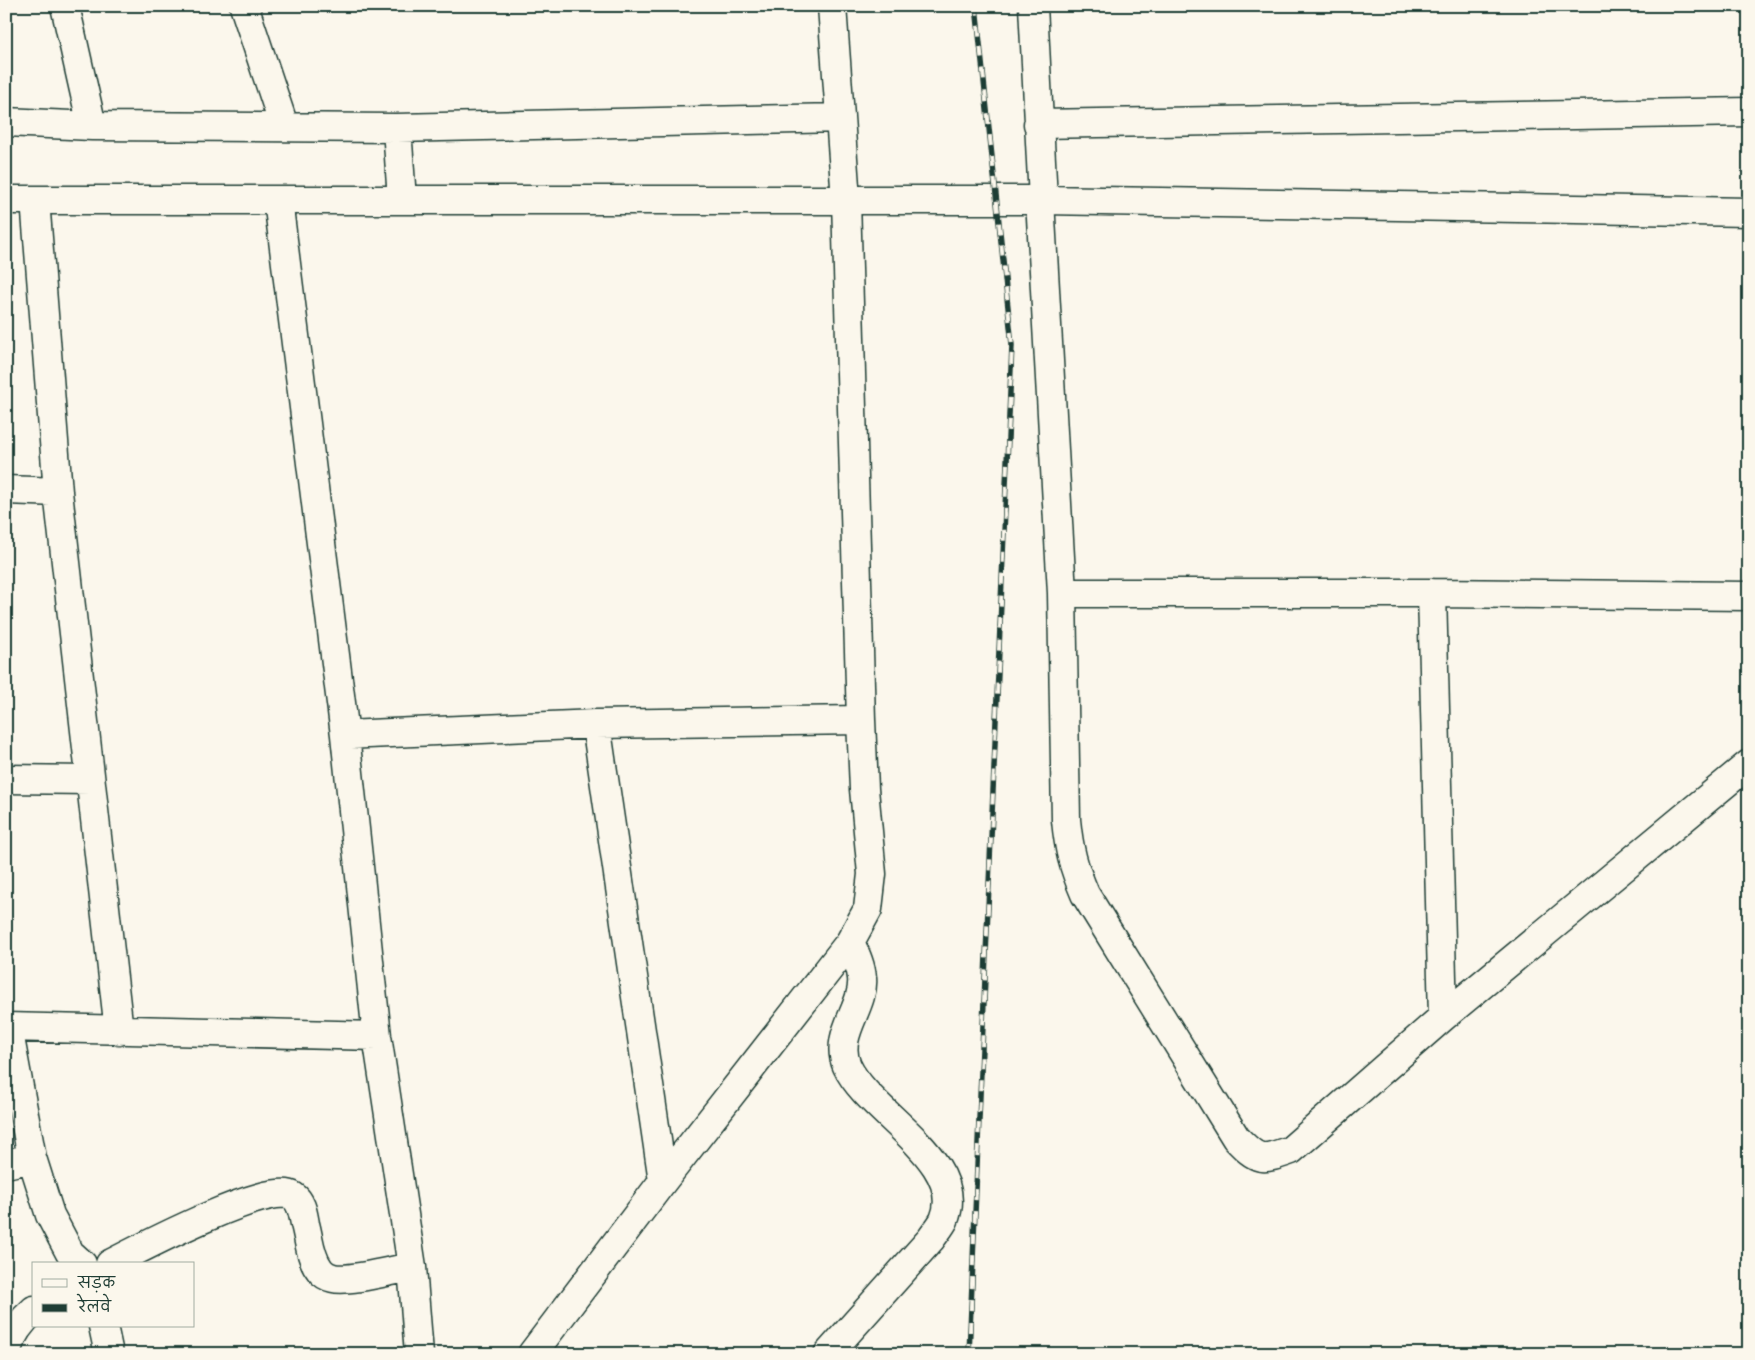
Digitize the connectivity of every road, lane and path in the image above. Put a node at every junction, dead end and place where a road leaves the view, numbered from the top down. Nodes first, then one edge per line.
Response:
1 (65, 6) edge
2 (244, 6) edge
3 (832, 6) edge
4 (1032, 6) edge
5 (1749, 112) edge
6 (839, 118) junction
7 (6, 122) edge
8 (1038, 124) junction
9 (92, 126) junction
10 (284, 126) junction
11 (397, 128) junction
12 (6, 200) edge
13 (35, 200) junction
14 (278, 200) junction
15 (402, 200) junction
16 (846, 200) junction
17 (1042, 200) junction
18 (1749, 212) edge
19 (6, 490) edge
20 (58, 492) junction
21 (1062, 593) junction
22 (1432, 593) junction
23 (1749, 596) edge
24 (861, 720) junction
25 (596, 724) junction
26 (345, 735) junction
27 (1749, 764) edge
28 (6, 779) edge
29 (90, 780) junction
30 (850, 942) junction
31 (1443, 1016) junction
32 (7, 1028) edge
33 (119, 1031) junction
34 (377, 1036) junction
35 (19, 1161) edge
36 (663, 1181) junction
37 (80, 1262) edge
38 (114, 1262) edge
39 (412, 1267) junction
40 (32, 1312) edge
41 (103, 1328) edge
42 (6, 1351) edge
43 (109, 1354) edge
44 (419, 1354) edge
45 (532, 1354) edge
46 (828, 1354) edge

1 - 9 street
2 - 10 street
3 - 6 street
4 - 8 street
5 - 8 street
6 - 11 street
6 - 16 street
7 - 9 street
8 - 17 street
9 - 10 street
10 - 11 street
11 - 15 street
12 - 13 street
13 - 14 street
13 - 20 street
14 - 15 street
14 - 26 street
15 - 16 street
16 - 17 street
16 - 24 street
17 - 18 street
17 - 21 street
19 - 20 street
20 - 29 street
21 - 22 street
21 - 31 street
22 - 23 street
22 - 31 street
24 - 25 street
24 - 30 street
25 - 26 street
25 - 36 street
26 - 34 street
27 - 31 street
28 - 29 street
29 - 33 street
30 - 36 street
30 - 46 street
32 - 33 street
32 - 35 street
33 - 34 street
34 - 39 street
35 - 37 street
36 - 45 street
38 - 39 street
39 - 44 street
40 - 42 street
41 - 43 street

